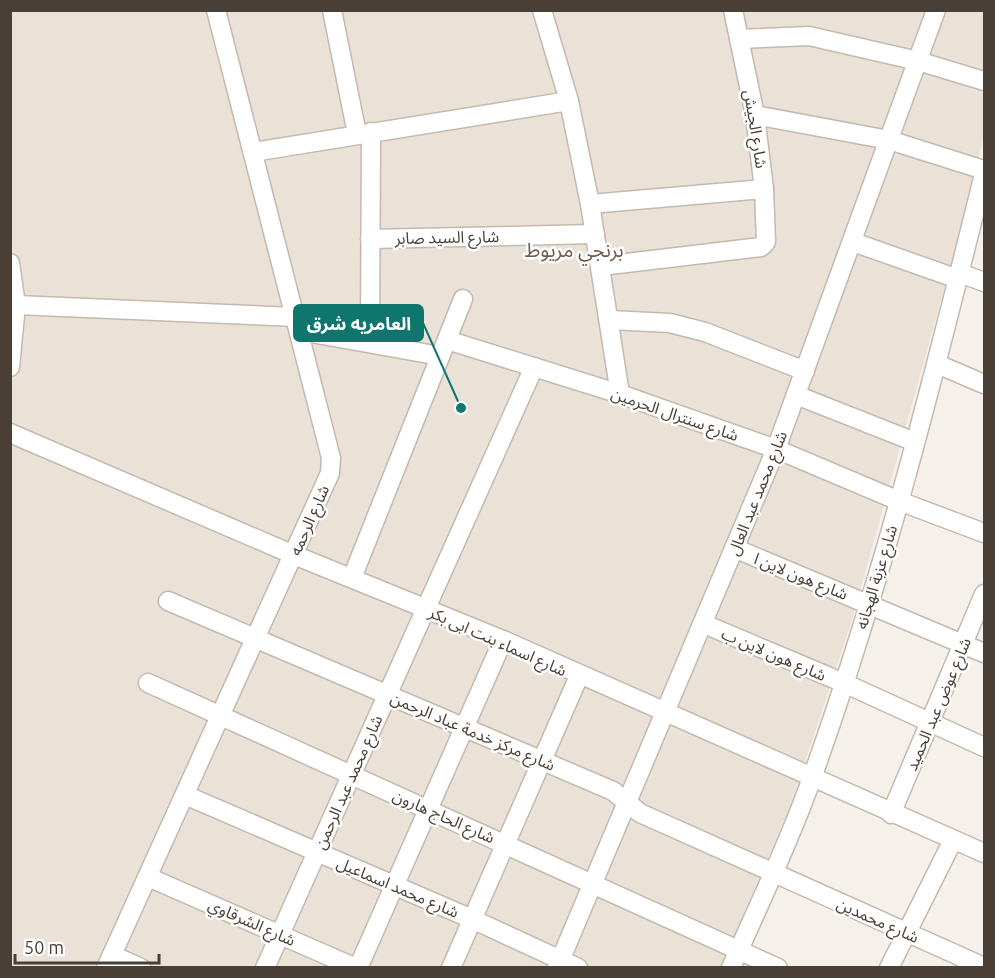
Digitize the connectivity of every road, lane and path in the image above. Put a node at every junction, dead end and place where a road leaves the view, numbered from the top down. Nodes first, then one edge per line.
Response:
1 (216, 10) edge
2 (332, 10) edge
3 (542, 10) edge
4 (733, 10) edge
5 (936, 10) edge
6 (739, 39) junction
7 (918, 61) junction
8 (984, 81) edge
9 (569, 101) junction
10 (755, 115) junction
11 (364, 133) junction
12 (889, 140) junction
13 (253, 152) junction
14 (984, 172) edge
15 (764, 189) junction
16 (590, 204) junction
17 (595, 234) junction
18 (370, 239) junction
19 (853, 242) junction
20 (10, 263) edge
21 (600, 266) junction
22 (959, 276) junction
23 (984, 282) edge
24 (463, 299) dead end
25 (16, 305) junction
26 (610, 320) junction
27 (298, 324) junction
28 (370, 344) junction
29 (443, 348) junction
30 (937, 364) junction
31 (10, 367) edge
32 (534, 367) junction
33 (805, 371) junction
34 (984, 384) edge
35 (620, 394) junction
36 (796, 395) junction
37 (10, 433) edge
38 (915, 442) junction
39 (776, 449) junction
40 (899, 501) junction
41 (984, 533) edge
42 (734, 548) junction
43 (294, 555) junction
44 (352, 578) junction
45 (984, 594) edge
46 (168, 601) dead end
47 (868, 604) junction
48 (426, 609) junction
49 (704, 624) junction
50 (256, 639) junction
51 (502, 640) junction
52 (963, 644) junction
53 (984, 653) edge
54 (579, 676) junction
55 (148, 683) dead end
56 (844, 683) junction
57 (387, 695) junction
58 (665, 714) junction
59 (221, 716) junction
60 (930, 722) junction
61 (464, 728) junction
62 (984, 747) edge
63 (542, 760) junction
64 (352, 775) junction
65 (812, 778) junction
66 (185, 795) junction
67 (628, 803) junction
68 (428, 809) junction
69 (891, 814) junction
70 (953, 840) junction
71 (505, 844) junction
72 (317, 852) junction
73 (984, 854) edge
74 (771, 873) junction
75 (148, 877) junction
76 (594, 883) junction
77 (394, 885) junction
78 (472, 919) junction
79 (907, 933) junction
80 (280, 934) junction
81 (739, 949) junction
82 (109, 961) edge
83 (559, 963) edge
84 (984, 967) edge
85 (141, 968) edge
86 (265, 968) edge
87 (357, 968) edge
88 (451, 968) edge
89 (578, 968) edge
90 (731, 968) edge
91 (778, 968) edge
92 (889, 968) edge

1 - 13 street, شارع الرحمه
2 - 11 street
3 - 9 street
4 - 6 street, شارع الجيش
5 - 7 street, شارع محمد عبد العال
6 - 7 street
6 - 10 street, شارع الجيش
7 - 8 street
7 - 12 street, شارع محمد عبد العال
9 - 11 street
9 - 16 street
10 - 12 street
10 - 15 street, شارع الجيش
11 - 13 street
11 - 18 street
12 - 14 street
12 - 19 street, شارع محمد عبد العال
13 - 27 street, شارع الرحمه
14 - 22 street, شارع عزبة الهجانه
15 - 16 street
15 - 21 street, شارع الجيش
16 - 17 street
17 - 18 street, شارع السيد صابر
17 - 21 street
18 - 28 street
19 - 22 street
19 - 33 street, شارع محمد عبد العال
20 - 25 street
21 - 26 street
22 - 23 street
22 - 30 street, شارع عزبة الهجانه
24 - 29 street
25 - 27 street, شارع سنترال الحرمين
25 - 31 street
26 - 33 street
26 - 35 street
27 - 28 street, شارع سنترال الحرمين
27 - 43 street, شارع الرحمه
28 - 29 street, شارع سنترال الحرمين
29 - 32 street, شارع سنترال الحرمين
29 - 44 street
30 - 34 street
30 - 38 street, شارع عزبة الهجانه
32 - 35 street, شارع سنترال الحرمين
32 - 48 street, شارع محمد عبد الرحمن
33 - 36 street, شارع محمد عبد العال
35 - 39 street, شارع سنترال الحرمين
36 - 38 street
36 - 39 street, شارع محمد عبد العال
37 - 43 street, شارع اسماء بنت ابى بكر
38 - 40 street, شارع عزبة الهجانه
39 - 40 street, شارع سنترال الحرمين
39 - 42 street, شارع محمد عبد العال
40 - 41 street, شارع سنترال الحرمين
40 - 47 street, شارع عزبة الهجانه
42 - 47 street, شارع هون لاين ا
42 - 49 street, شارع محمد عبد العال
43 - 44 street, شارع اسماء بنت ابى بكر
43 - 50 street, شارع الرحمه
44 - 48 street, شارع اسماء بنت ابى بكر
45 - 52 street, شارع عوض عبد الحميد
46 - 50 street, شارع مركز خدمة عباد الرحمن
47 - 52 street, شارع هون لاين ا
47 - 56 street, شارع عزبة الهجانه
48 - 51 street, شارع اسماء بنت ابى بكر
48 - 57 street, شارع محمد عبد الرحمن
49 - 56 street, شارع هون لاين ب
49 - 58 street, شارع محمد عبد العال
50 - 57 street, شارع مركز خدمة عباد الرحمن
50 - 59 street, شارع الرحمه
51 - 54 street, شارع اسماء بنت ابى بكر
51 - 61 street
52 - 53 street, شارع هون لاين ا
52 - 60 street, شارع عوض عبد الحميد
54 - 58 street, شارع اسماء بنت ابى بكر
54 - 63 street
55 - 59 street, شارع الحاج هارون
56 - 60 street, شارع هون لاين ب
56 - 65 street, شارع عزبة الهجانه
57 - 61 street, شارع مركز خدمة عباد الرحمن
57 - 64 street, شارع محمد عبد الرحمن
58 - 65 street, شارع اسماء بنت ابى بكر
58 - 67 street, شارع محمد عبد العال
59 - 64 street, شارع الحاج هارون
59 - 66 street, شارع الرحمه
60 - 62 street, شارع هون لاين ب
60 - 69 street, شارع عوض عبد الحميد
61 - 63 street, شارع مركز خدمة عباد الرحمن
61 - 68 street
63 - 67 street, شارع مركز خدمة عباد الرحمن
63 - 71 street
64 - 68 street, شارع الحاج هارون
64 - 72 street, شارع محمد عبد الرحمن
65 - 69 street, شارع اسماء بنت ابى بكر
65 - 74 street, شارع عزبة الهجانه
66 - 72 street, شارع محمد اسماعيل
66 - 75 street, شارع الرحمه
67 - 74 street, شارع مركز خدمة عباد الرحمن
67 - 76 street, شارع محمد عبد العال
68 - 71 street, شارع الحاج هارون
68 - 77 street
69 - 70 street, شارع اسماء بنت ابى بكر
70 - 73 street, شارع اسماء بنت ابى بكر
70 - 79 street
71 - 76 street, شارع الحاج هارون
71 - 78 street
72 - 77 street, شارع محمد اسماعيل
72 - 80 street, شارع محمد عبد الرحمن
74 - 79 street, شارع محمدين
74 - 81 street, شارع عزبة الهجانه
75 - 80 street, شارع الشرقاوي
75 - 82 street, شارع الرحمه
76 - 81 street, شارع الحاج هارون
76 - 83 street, شارع محمد عبد العال
77 - 78 street, شارع محمد اسماعيل
77 - 87 street
78 - 83 street, شارع محمد اسماعيل
78 - 88 street
79 - 84 street, شارع محمدين
79 - 92 street
80 - 86 street, شارع محمد عبد الرحمن
80 - 87 street, شارع الشرقاوي
81 - 90 street, شارع عزبة الهجانه
81 - 91 street, شارع الحاج هارون
82 - 85 street
83 - 89 street, شارع محمد اسماعيل

